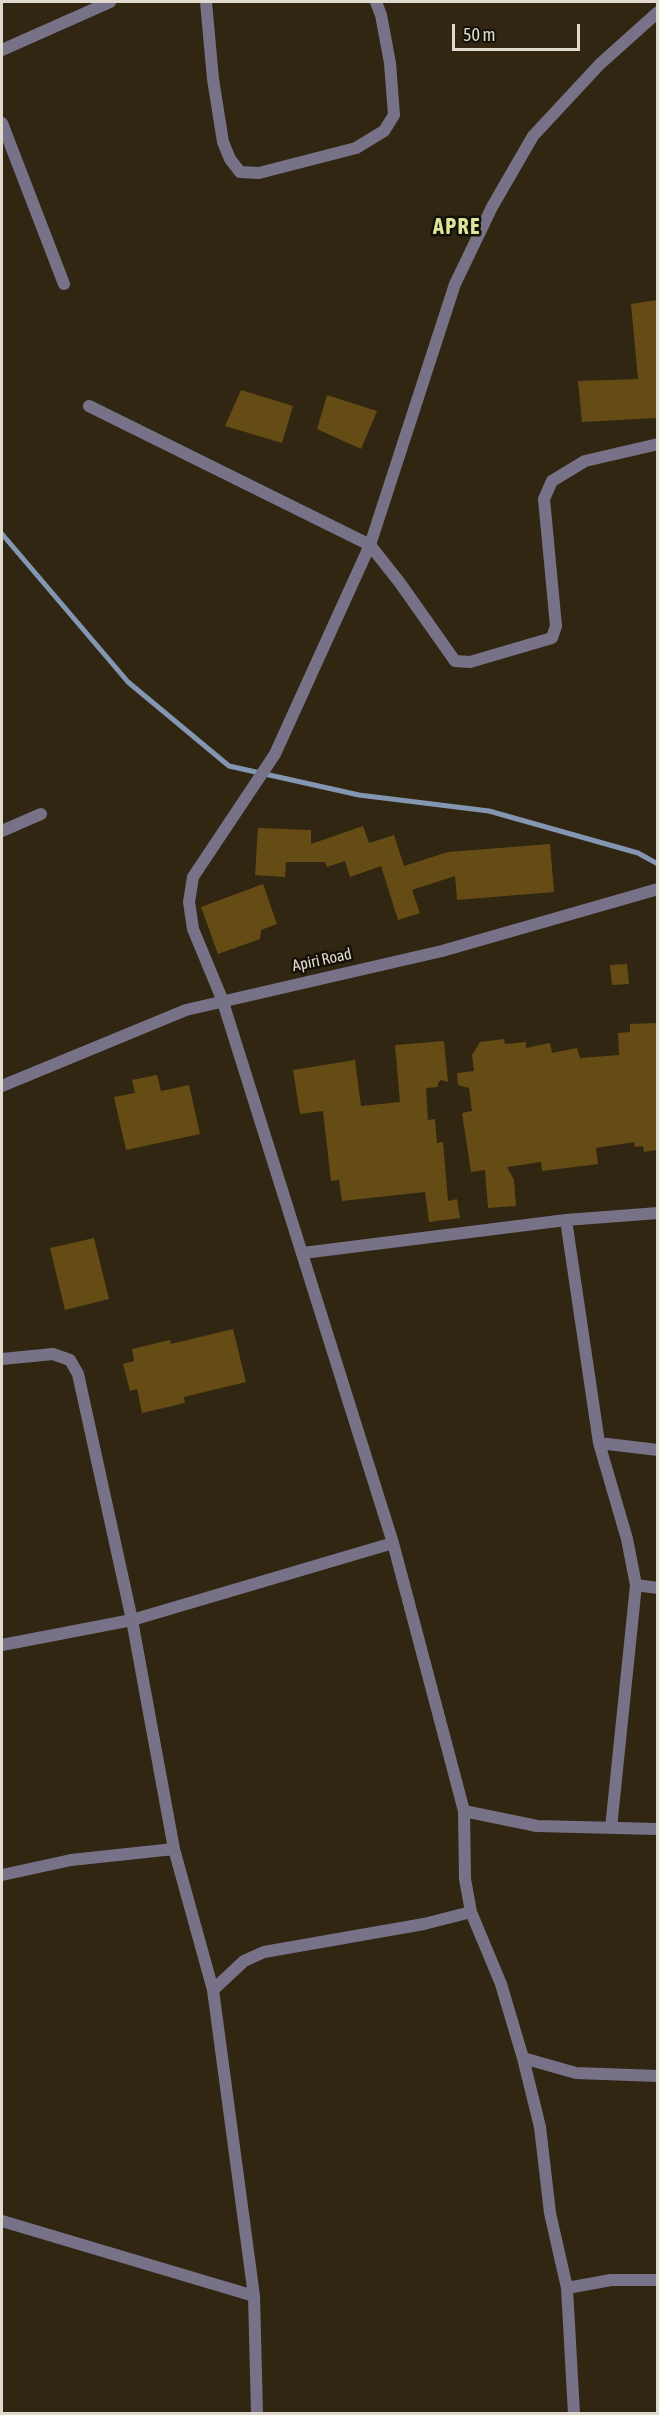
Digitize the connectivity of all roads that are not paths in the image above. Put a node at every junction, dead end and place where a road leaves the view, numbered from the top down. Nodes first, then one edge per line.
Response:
1 (110, 2) edge
2 (206, 2) edge
3 (376, 2) edge
4 (657, 12) edge
5 (2, 50) edge
6 (2, 123) edge
7 (64, 284) dead end
8 (89, 406) dead end
9 (657, 444) edge
10 (370, 545) junction
11 (41, 814) dead end
12 (2, 831) edge
13 (657, 889) edge
14 (222, 999) junction
15 (2, 1086) edge
16 (657, 1213) edge
17 (566, 1220) junction
18 (303, 1253) junction
19 (2, 1359) edge
20 (599, 1443) junction
21 (657, 1450) edge
22 (393, 1543) junction
23 (636, 1585) junction
24 (657, 1588) edge
25 (132, 1620) junction
26 (2, 1645) edge
27 (464, 1811) junction
28 (611, 1827) junction
29 (657, 1828) edge
30 (174, 1849) junction
31 (2, 1875) edge
32 (471, 1912) junction
33 (213, 1989) junction
34 (523, 2058) junction
35 (657, 2076) edge
36 (2, 2221) edge
37 (657, 2280) edge
38 (567, 2288) junction
39 (254, 2296) junction
40 (257, 2414) edge
41 (574, 2414) edge

1 - 5 street
2 - 3 street
4 - 10 street
6 - 7 street
8 - 10 street
9 - 10 street
10 - 14 street
11 - 12 street
13 - 14 street, Apiri Road
14 - 15 street, Apiri Road
14 - 18 street
16 - 17 street
17 - 18 street
17 - 20 street
18 - 22 street
19 - 25 street
20 - 21 street
20 - 23 street
22 - 25 street
22 - 27 street
23 - 24 street
23 - 28 street
25 - 26 street
25 - 30 street
27 - 28 street
27 - 32 street
28 - 29 street
30 - 31 street
30 - 33 street
32 - 33 street
32 - 34 street
33 - 39 street
34 - 35 street
34 - 38 street
36 - 39 street
37 - 38 street
38 - 41 street
39 - 40 street

